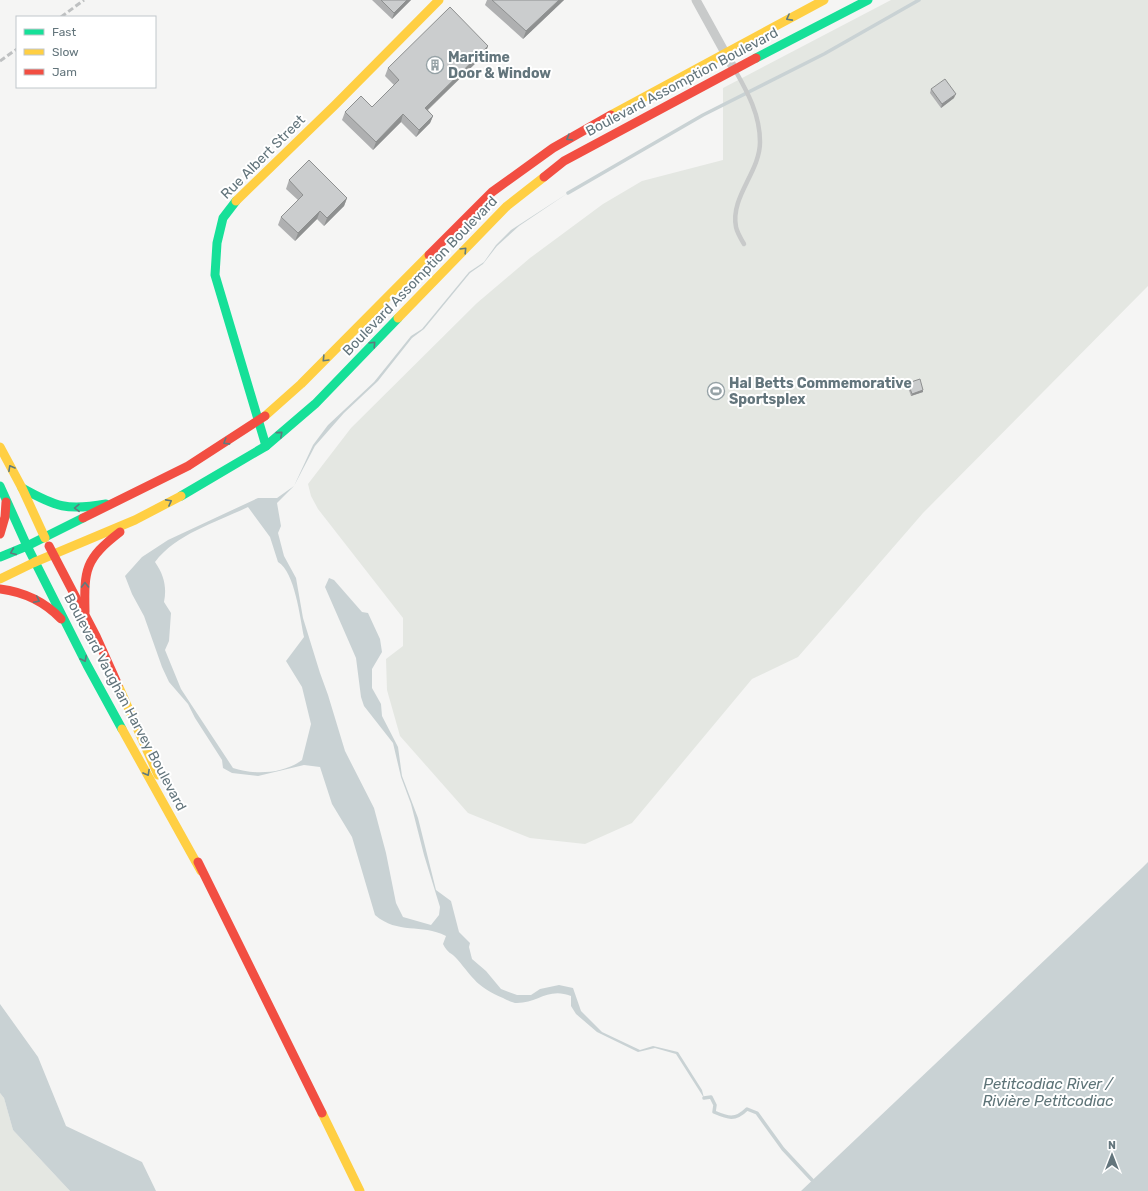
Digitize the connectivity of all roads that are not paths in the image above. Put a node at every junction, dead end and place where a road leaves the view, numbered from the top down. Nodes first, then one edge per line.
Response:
1 (439, 0) edge
2 (696, 0) edge
3 (824, 0) edge
4 (868, 0) edge
5 (726, 52) junction
6 (734, 69) junction
7 (744, 244) dead end
8 (259, 422) junction
9 (266, 446) junction
10 (0, 447) edge
11 (0, 486) edge
12 (22, 488) junction
13 (5, 496) junction
14 (115, 503) junction
15 (135, 520) junction
16 (0, 534) edge
17 (45, 538) junction
18 (27, 546) junction
19 (53, 553) junction
20 (0, 557) edge
21 (35, 562) junction
22 (0, 578) edge
23 (0, 589) edge
24 (85, 616) junction
25 (66, 624) junction
26 (201, 871) junction
27 (360, 1191) edge

1 - 8 main road, Rue Albert Street
2 - 5 street
3 -> 5 main road, Boulevard Assomption Boulevard
4 - 6 main road, Boulevard Assomption Boulevard
5 - 6 street
5 -> 8 main road, Boulevard Assomption Boulevard
6 - 7 lane
9 -> 6 main road, Boulevard Assomption Boulevard
8 - 9 main road, Rue Albert Street
8 -> 14 main road, Boulevard Assomption Boulevard
15 -> 9 main road, Boulevard Assomption Boulevard
12 -> 10 main road
11 - 13 main road
14 -> 12 main road
12 - 17 main road, Boulevard Vaughan Harvey Boulevard
13 - 16 main road
13 - 18 main road, Boulevard Vaughan Harvey Boulevard
14 - 17 main road, Boulevard Assomption Boulevard
15 - 19 main road, Boulevard Assomption Boulevard
24 -> 15 main road
17 - 18 main road, Boulevard Assomption Boulevard
17 - 19 main road, Boulevard Vaughan Harvey Boulevard
18 -> 20 main road, Boulevard Assomption Boulevard
18 - 21 main road, Boulevard Vaughan Harvey Boulevard
19 - 21 main road, Boulevard Assomption Boulevard
19 - 24 main road, Boulevard Vaughan Harvey Boulevard
21 - 22 main road, Boulevard Assomption Boulevard
21 - 25 main road, Boulevard Vaughan Harvey Boulevard
23 -> 25 main road
24 - 26 main road, Boulevard Vaughan Harvey Boulevard
25 -> 26 main road, Boulevard Vaughan Harvey Boulevard
26 - 27 main road, Boulevard Vaughan Harvey Boulevard

